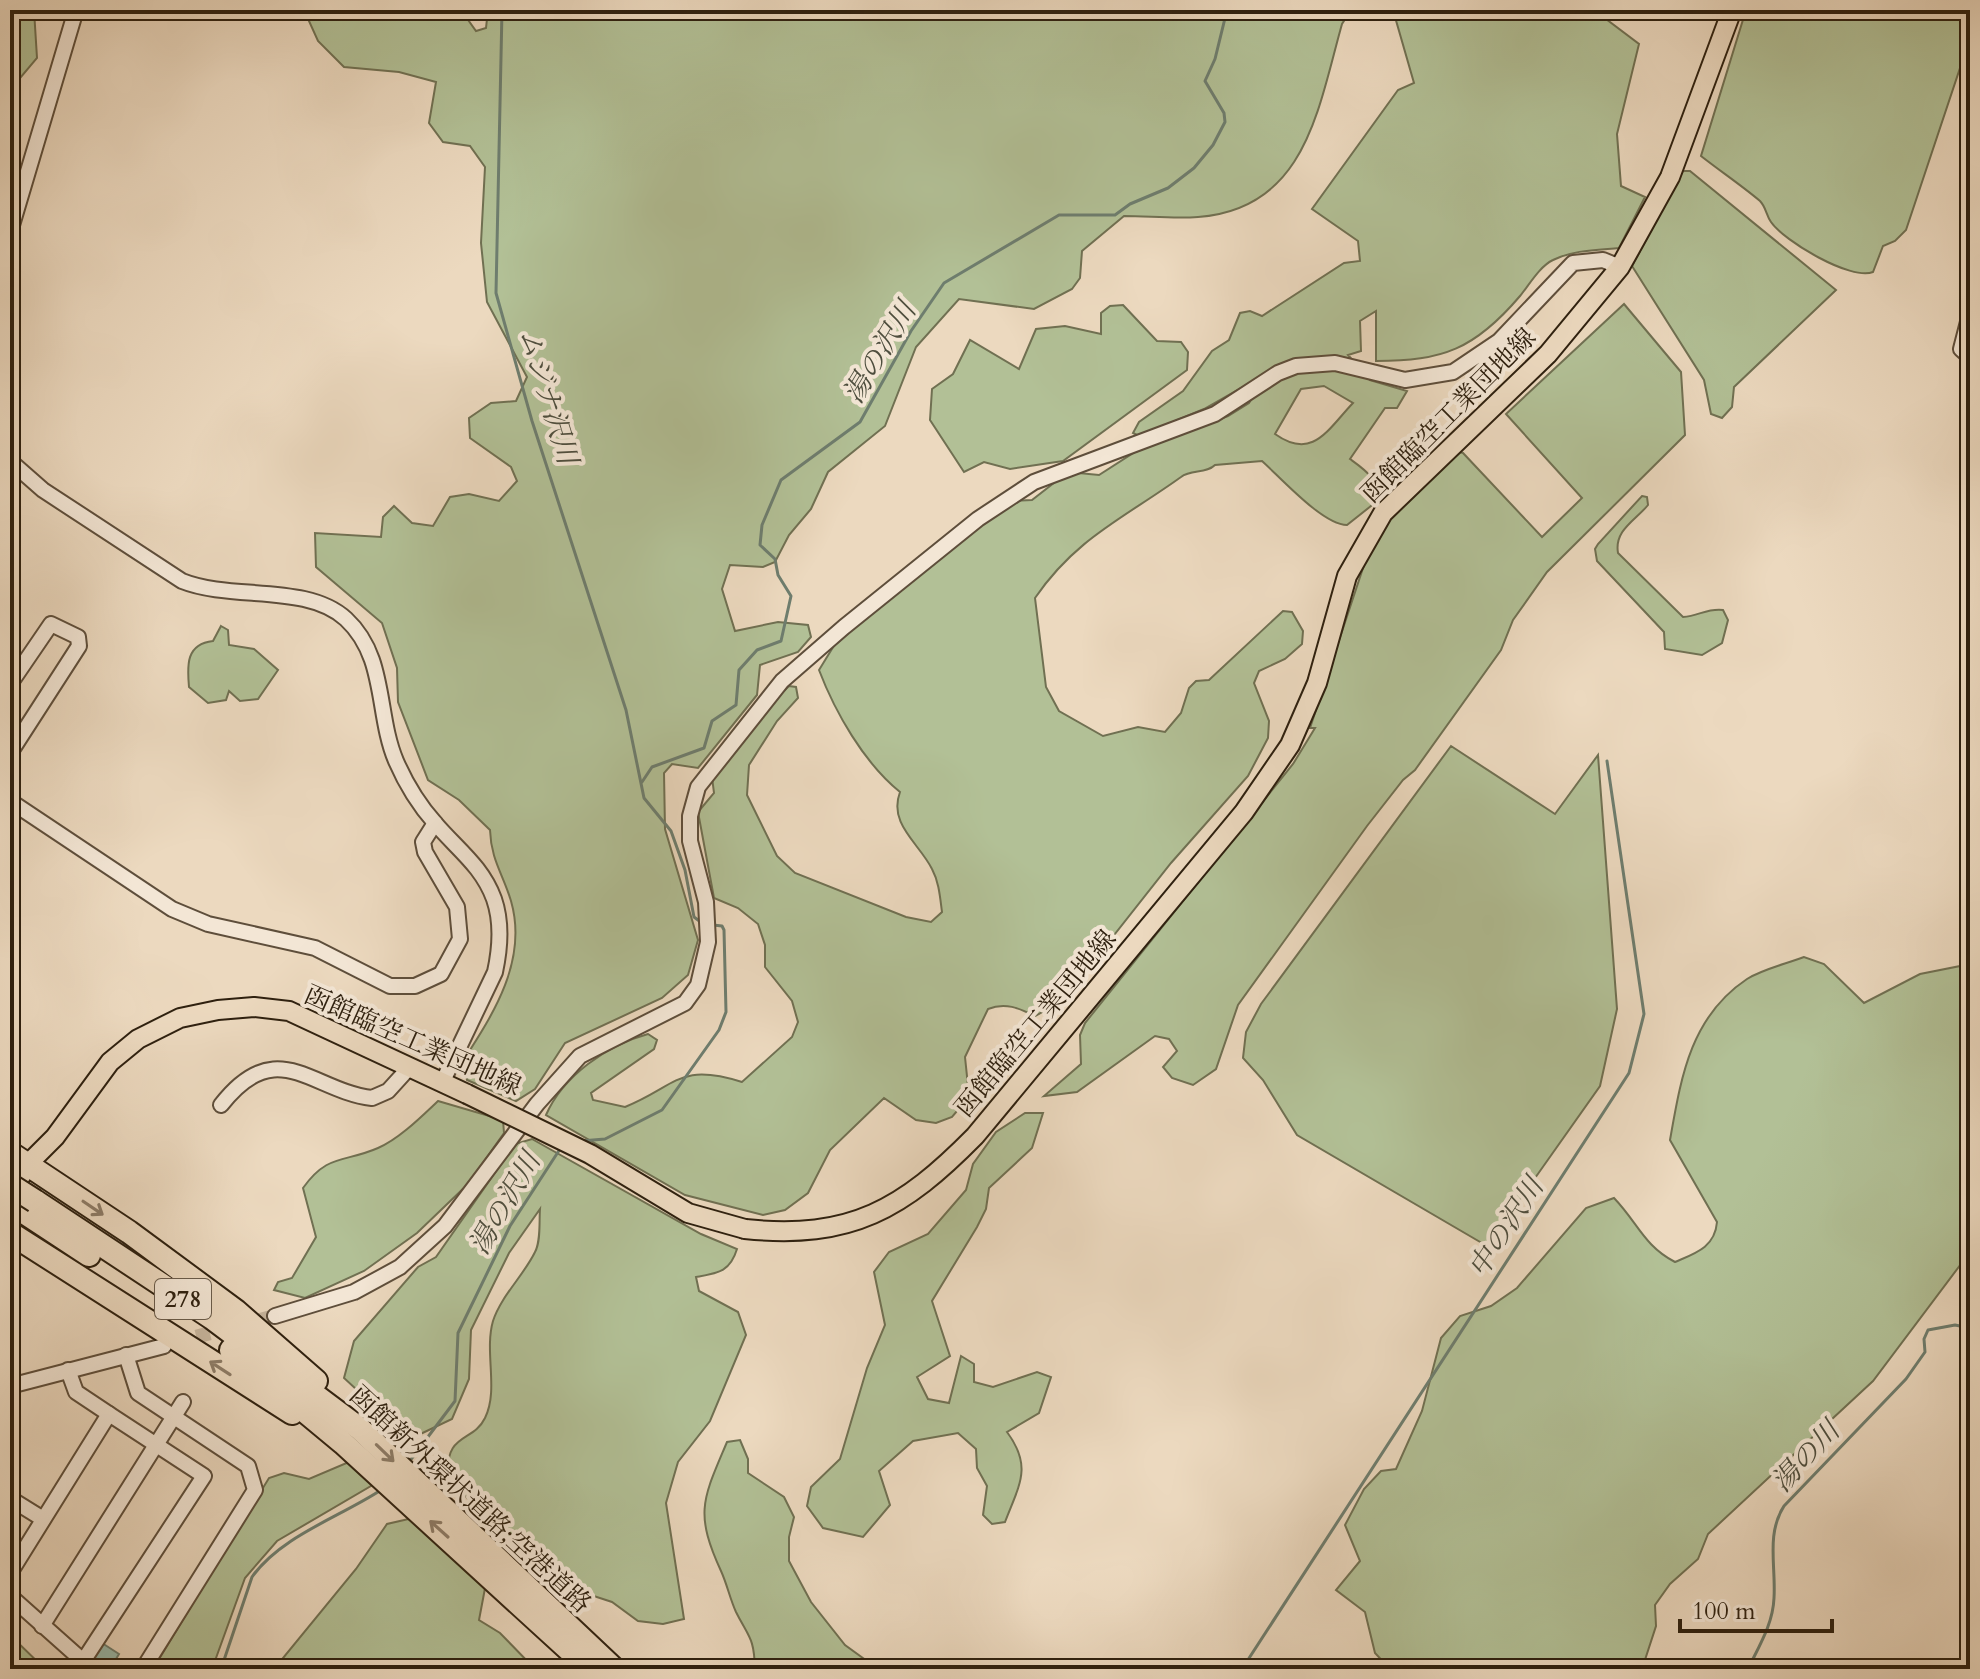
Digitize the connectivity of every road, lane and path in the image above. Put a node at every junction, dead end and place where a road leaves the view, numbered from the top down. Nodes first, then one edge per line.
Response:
1 (76, 10) edge
2 (1732, 10) edge
3 (10, 232) edge
4 (1620, 267) junction
5 (1970, 314) edge
6 (1970, 357) edge
7 (10, 461) edge
8 (10, 684) edge
9 (10, 753) edge
10 (10, 801) edge
11 (435, 823) junction
12 (408, 1069) junction
13 (442, 1083) junction
14 (221, 1105) dead end
15 (19, 1158) edge
16 (10, 1185) edge
17 (10, 1194) edge
18 (10, 1203) edge
19 (33, 1209) junction
20 (10, 1233) edge
21 (275, 1316) tunnel mouth
22 (164, 1346) tunnel mouth
23 (126, 1355) junction
24 (68, 1370) junction
25 (10, 1386) edge
26 (183, 1402) dead end
27 (320, 1410) junction
28 (109, 1414) junction
29 (175, 1417) junction
30 (352, 1436) junction
31 (158, 1446) junction
32 (14, 1501) dead end
33 (43, 1519) junction
34 (10, 1573) edge
35 (502, 1575) junction
36 (10, 1596) edge
37 (42, 1626) junction
38 (80, 1665) edge
39 (143, 1669) edge
40 (590, 1669) edge
41 (614, 1669) edge

1 - 3 street
2 - 4 main road, 函館臨空工業団地線
4 - 13 main road, 函館臨空工業団地線, bridge
4 - 21 street
5 - 6 street
7 - 11 street
8 - 9 street
10 - 11 street
11 - 13 street
12 - 13 main road, 函館臨空工業団地線
12 - 14 street
12 - 15 main road, 函館臨空工業団地線
15 - 17 main road, 函館臨空工業団地線
15 -> 27 highway
16 - 19 highway, 函館新外環状道路;空港道路 / 278, bridge
18 - 19 highway, 函館新外環状道路;空港道路 / 278
19 - 27 highway, 函館新外環状道路;空港道路 / 278
27 -> 20 highway
22 - 23 street
23 - 24 street
23 - 29 street
24 - 25 street
24 - 28 street
26 - 29 street
27 - 30 highway
27 - 30 highway
28 - 31 street
28 - 33 street
29 - 31 street
29 - 39 street
30 - 35 highway, 函館新外環状道路;空港道路
31 - 37 street
31 - 38 street
32 - 33 street
33 - 34 street
35 - 40 highway, 函館新外環状道路;空港道路
35 - 41 highway, 函館新外環状道路;空港道路
36 - 37 street
37 - 38 street

